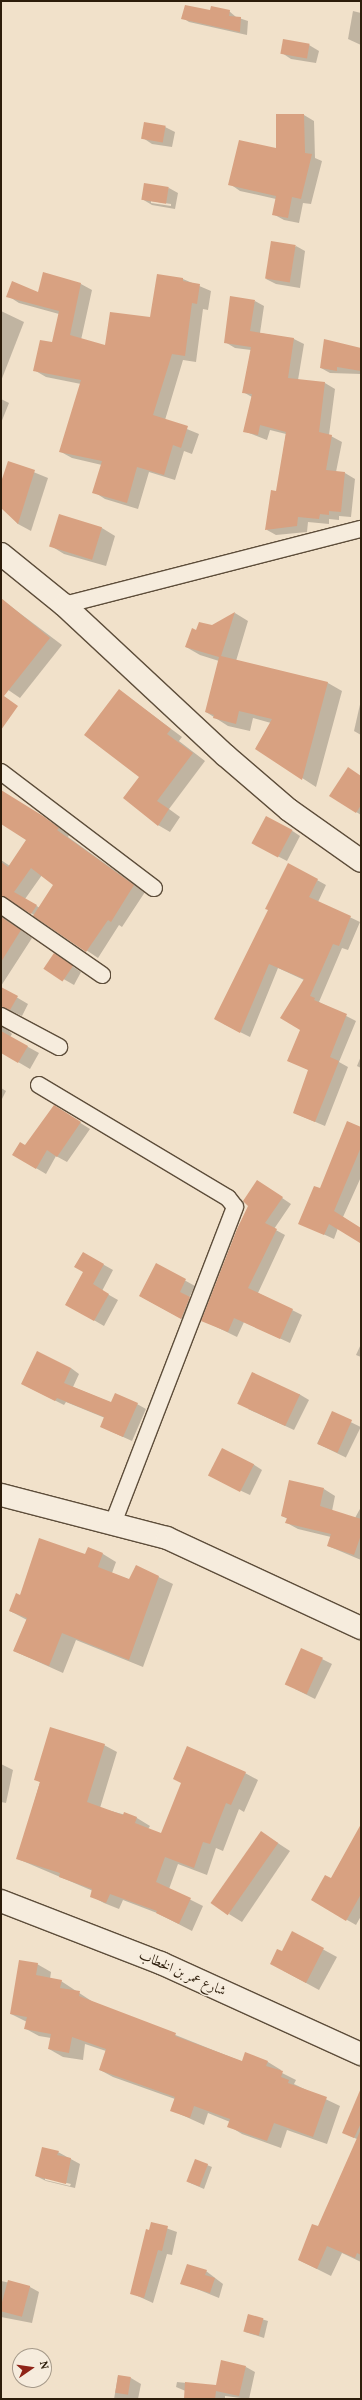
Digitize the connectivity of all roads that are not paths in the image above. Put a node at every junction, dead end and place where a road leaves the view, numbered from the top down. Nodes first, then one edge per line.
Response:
1 (361, 529) edge
2 (1, 554) edge
3 (64, 604) junction
4 (1, 772) edge
5 (361, 861) edge
6 (154, 888) dead end
7 (1, 905) edge
8 (102, 976) dead end
9 (1, 1016) edge
10 (59, 1048) dead end
11 (40, 1085) dead end
12 (1, 1495) edge
13 (112, 1525) junction
14 (361, 1628) edge
15 (1, 1901) edge
16 (361, 2054) edge

1 - 3 street
2 - 3 street
3 - 5 street
4 - 6 street
7 - 8 street
9 - 10 street
11 - 13 street
12 - 13 street
13 - 14 street
15 - 16 street, شارع عمر بن الخطاب

